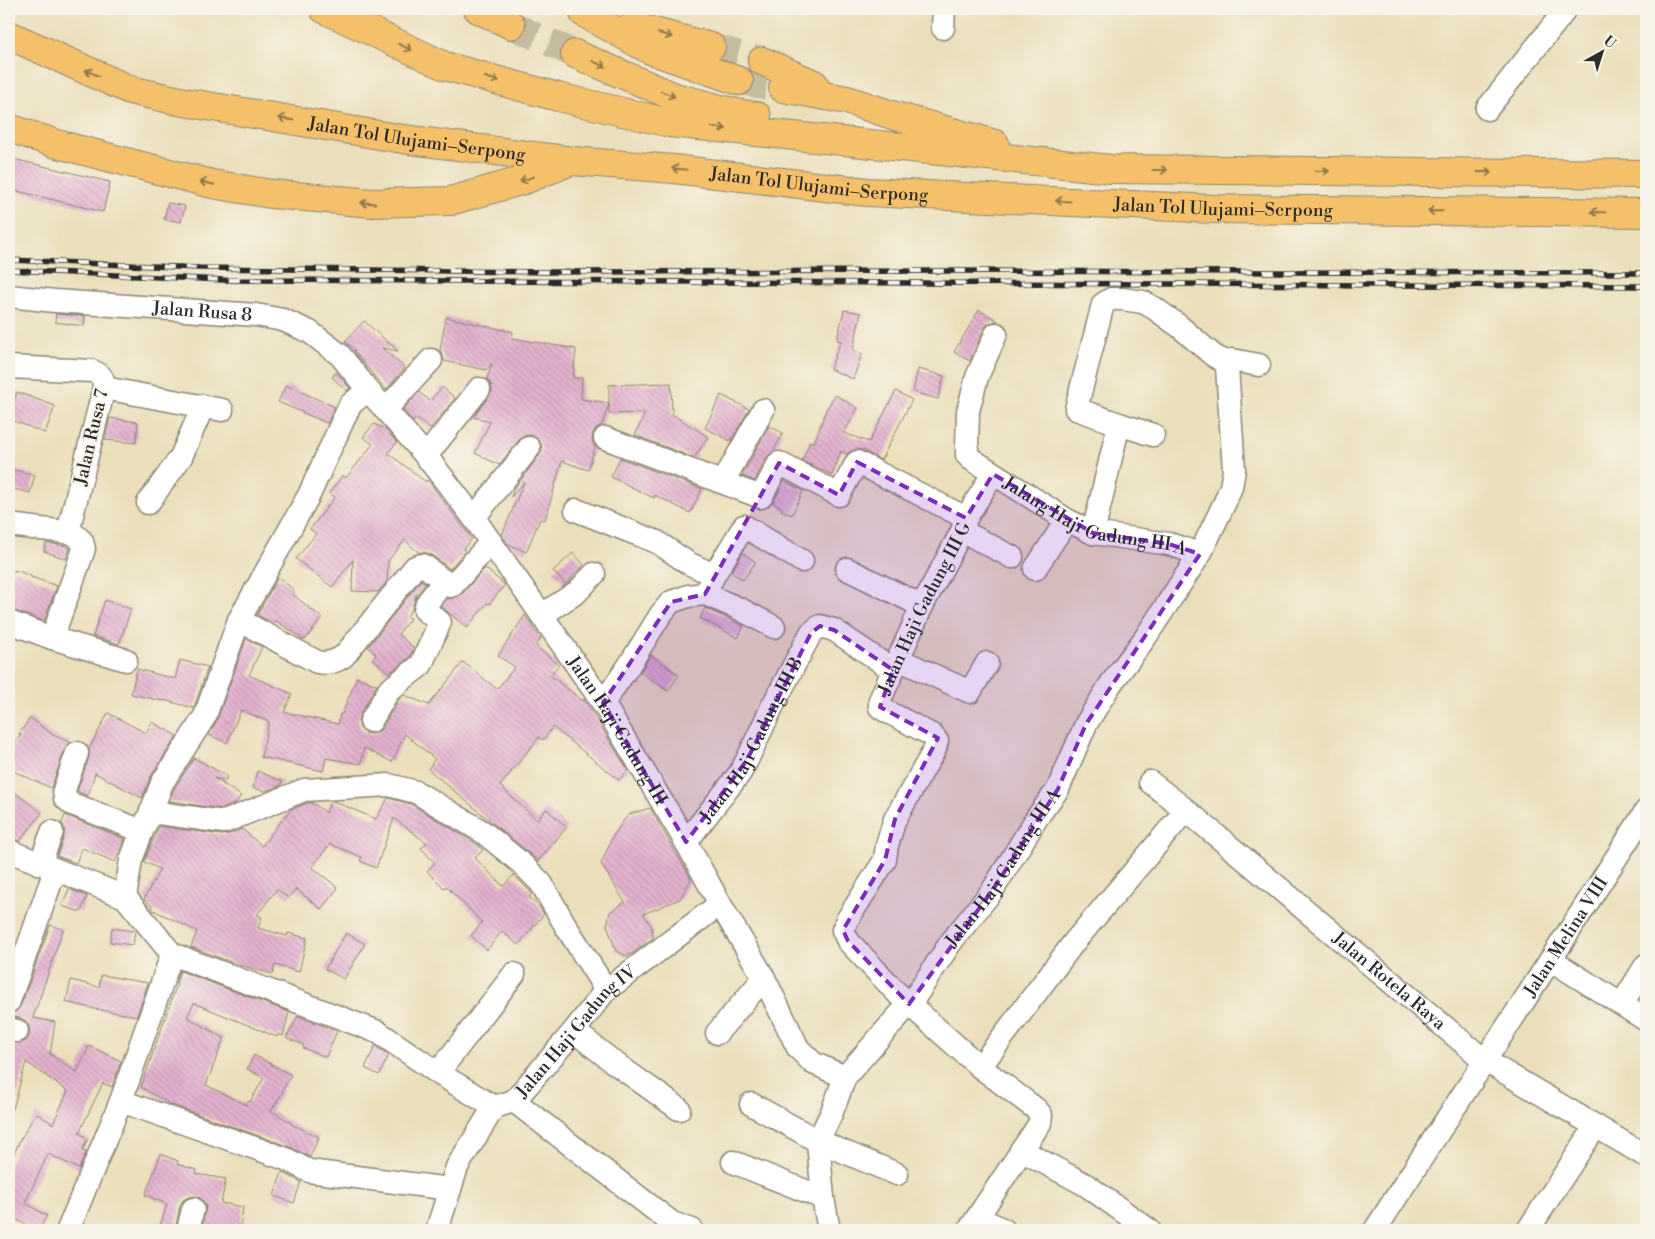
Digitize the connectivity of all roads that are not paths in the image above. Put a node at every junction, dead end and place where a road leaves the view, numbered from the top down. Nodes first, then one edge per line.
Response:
1 (324, 9) edge
2 (478, 9) edge
3 (1565, 9) edge
4 (578, 11) edge
5 (511, 24) tunnel mouth
6 (9, 35) edge
7 (711, 47) tunnel mouth
8 (575, 54) tunnel mouth
9 (762, 61) tunnel mouth
10 (739, 81) tunnel mouth
11 (783, 88) tunnel mouth
12 (847, 100) junction
13 (1487, 109) dead end
14 (9, 111) edge
15 (9, 128) edge
16 (984, 141) junction
17 (57, 144) junction
18 (572, 160) junction
19 (1111, 169) junction
20 (1646, 174) edge
21 (1646, 213) edge
22 (9, 296) edge
23 (996, 334) dead end
24 (431, 360) dead end
25 (1228, 363) junction
26 (1259, 365) dead end
27 (9, 367) edge
28 (104, 388) junction
29 (479, 389) dead end
30 (368, 390) junction
31 (386, 409) junction
32 (763, 410) dead end
33 (1119, 424) junction
34 (1153, 435) dead end
35 (605, 438) dead end
36 (529, 448) dead end
37 (426, 456) junction
38 (993, 474) junction
39 (723, 482) junction
40 (760, 497) junction
41 (148, 503) dead end
42 (576, 510) dead end
43 (474, 518) junction
44 (1067, 520) junction
45 (964, 524) junction
46 (9, 525) edge
47 (742, 529) junction
48 (68, 532) junction
49 (1094, 533) junction
50 (490, 542) junction
51 (1200, 554) junction
52 (1012, 557) dead end
53 (802, 561) dead end
54 (847, 569) dead end
55 (1035, 569) dead end
56 (594, 574) dead end
57 (444, 581) junction
58 (709, 584) junction
59 (922, 606) junction
60 (542, 615) junction
61 (239, 620) junction
62 (9, 622) edge
63 (774, 626) dead end
64 (52, 638) junction
65 (126, 660) dead end
66 (987, 663) dead end
67 (895, 665) junction
68 (602, 704) junction
69 (371, 721) dead end
70 (77, 753) dead end
71 (1150, 782) dead end
72 (1186, 810) junction
73 (1646, 811) edge
74 (147, 822) junction
75 (52, 832) dead end
76 (686, 842) junction
77 (9, 851) edge
78 (48, 867) junction
79 (124, 897) junction
80 (720, 904) junction
81 (172, 954) junction
82 (1551, 960) junction
83 (1646, 965) edge
84 (514, 974) dead end
85 (764, 978) junction
86 (605, 991) junction
87 (9, 1001) edge
88 (909, 1004) junction
89 (1622, 1004) junction
90 (1646, 1020) edge
91 (574, 1031) junction
92 (717, 1034) dead end
93 (1469, 1048) junction
94 (980, 1067) junction
95 (438, 1073) junction
96 (845, 1077) junction
97 (121, 1101) junction
98 (504, 1104) junction
99 (751, 1104) dead end
100 (679, 1109) dead end
101 (1596, 1126) junction
102 (818, 1141) junction
103 (1021, 1150) junction
104 (1646, 1156) edge
105 (733, 1162) dead end
106 (896, 1174) dead end
107 (450, 1189) junction
108 (823, 1198) junction
109 (193, 1209) dead end
110 (974, 1224) edge
111 (68, 1230) edge
112 (188, 1230) edge
113 (437, 1230) edge
114 (692, 1230) edge
115 (829, 1230) edge
116 (1004, 1230) edge
117 (1149, 1230) edge
118 (1375, 1230) edge
119 (1528, 1230) edge

1 -> 19 highway, Jalan Tol Ulujami–Serpong
2 - 5 highway
3 - 13 street
4 -> 7 highway
4 - 10 highway
18 -> 6 highway, Jalan Tol Ulujami–Serpong
8 -> 16 highway
9 - 12 highway
11 - 12 highway
12 - 16 highway
14 - 17 highway
15 - 17 highway
16 - 19 highway
18 -> 17 highway
21 -> 18 highway, Jalan Tol Ulujami–Serpong
19 -> 20 highway, Jalan Tol Ulujami–Serpong
22 - 30 street, Jalan Rusa 8
23 - 38 street, Jalang Haji Gadung III A
24 - 31 street
25 - 26 street
25 - 33 street
25 - 51 street, Jalan Haji Gadung III A
27 - 28 street, Jalan Rusa 7
28 - 41 street
28 - 48 street, Jalan Rusa 7
29 - 37 street
30 - 31 street, Jalan Haji Gadung III
30 - 61 street
31 - 37 street, Jalan Haji Gadung III
32 - 39 street
33 - 34 street
33 - 49 street
35 - 39 street
36 - 43 street
37 - 43 street, Jalan Haji Gadung III
38 - 44 street, Jalang Haji Gadung III A
38 - 45 street, Jalan Haji Gadung III G
39 - 40 street
40 - 45 street
40 - 47 street
42 - 58 street
43 - 50 street, Jalan Haji Gadung III
44 - 49 street, Jalang Haji Gadung III A
44 - 55 street
45 - 52 street
45 - 59 street, Jalan Haji Gadung III G
46 - 48 street
47 - 53 street
47 - 58 street
48 - 64 street
49 - 51 street, Jalang Haji Gadung III A
50 - 57 street
50 - 60 street, Jalan Haji Gadung III
51 - 88 street, Jalan Haji Gadung III A
54 - 59 street
56 - 60 street
57 - 61 street
57 - 69 street
58 - 63 street
58 - 68 street
59 - 67 street, Jalan Haji Gadung III G
60 - 68 street, Jalan Haji Gadung III
61 - 74 street
62 - 64 street
64 - 65 street
66 - 67 street
67 - 76 street, Jalan Haji Gadung III B
67 - 88 street, Jalan Haji Gadung III G
68 - 76 street, Jalan Haji Gadung III
70 - 74 street
71 - 72 street, Jalan Rotela Raya
72 - 93 street, Jalan Rotela Raya
72 - 94 street
73 - 82 street, Jalan Melina VIII
74 - 79 street
74 - 86 street
75 - 78 street
76 - 80 street, Jalan Haji Gadung III
77 - 78 street
78 - 79 street
78 - 87 street
79 - 81 street
80 - 85 street, Jalan Haji Gadung III
80 - 86 street, Jalan Haji Gadung IV
81 - 95 street
81 - 97 street
82 - 89 street
82 - 93 street, Jalan Melina VIII
83 - 89 street
84 - 95 street
85 - 92 street
85 - 96 street, Jalan Haji Gadung III
86 - 91 street, Jalan Haji Gadung IV
88 - 94 street, Jalan Haji Gadung III G
88 - 96 street
89 - 90 street
91 - 98 street, Jalan Haji Gadung IV
91 - 100 street
93 - 101 street, Jalan Rotela Raya
93 - 118 street, Jalan Melina VIII
94 - 103 street, Jalan Haji Gadung III G
95 - 98 street
96 - 102 street
97 - 107 street
97 - 111 street
98 - 107 street, Jalan Haji Gadung IV
98 - 114 street
99 - 102 street
101 - 104 street, Jalan Rotela Raya
101 - 119 street
102 - 106 street
102 - 108 street
103 - 110 street
103 - 117 street
105 - 108 street
107 - 113 street, Jalan Haji Gadung IV
108 - 115 street
109 - 112 street
110 - 116 street

